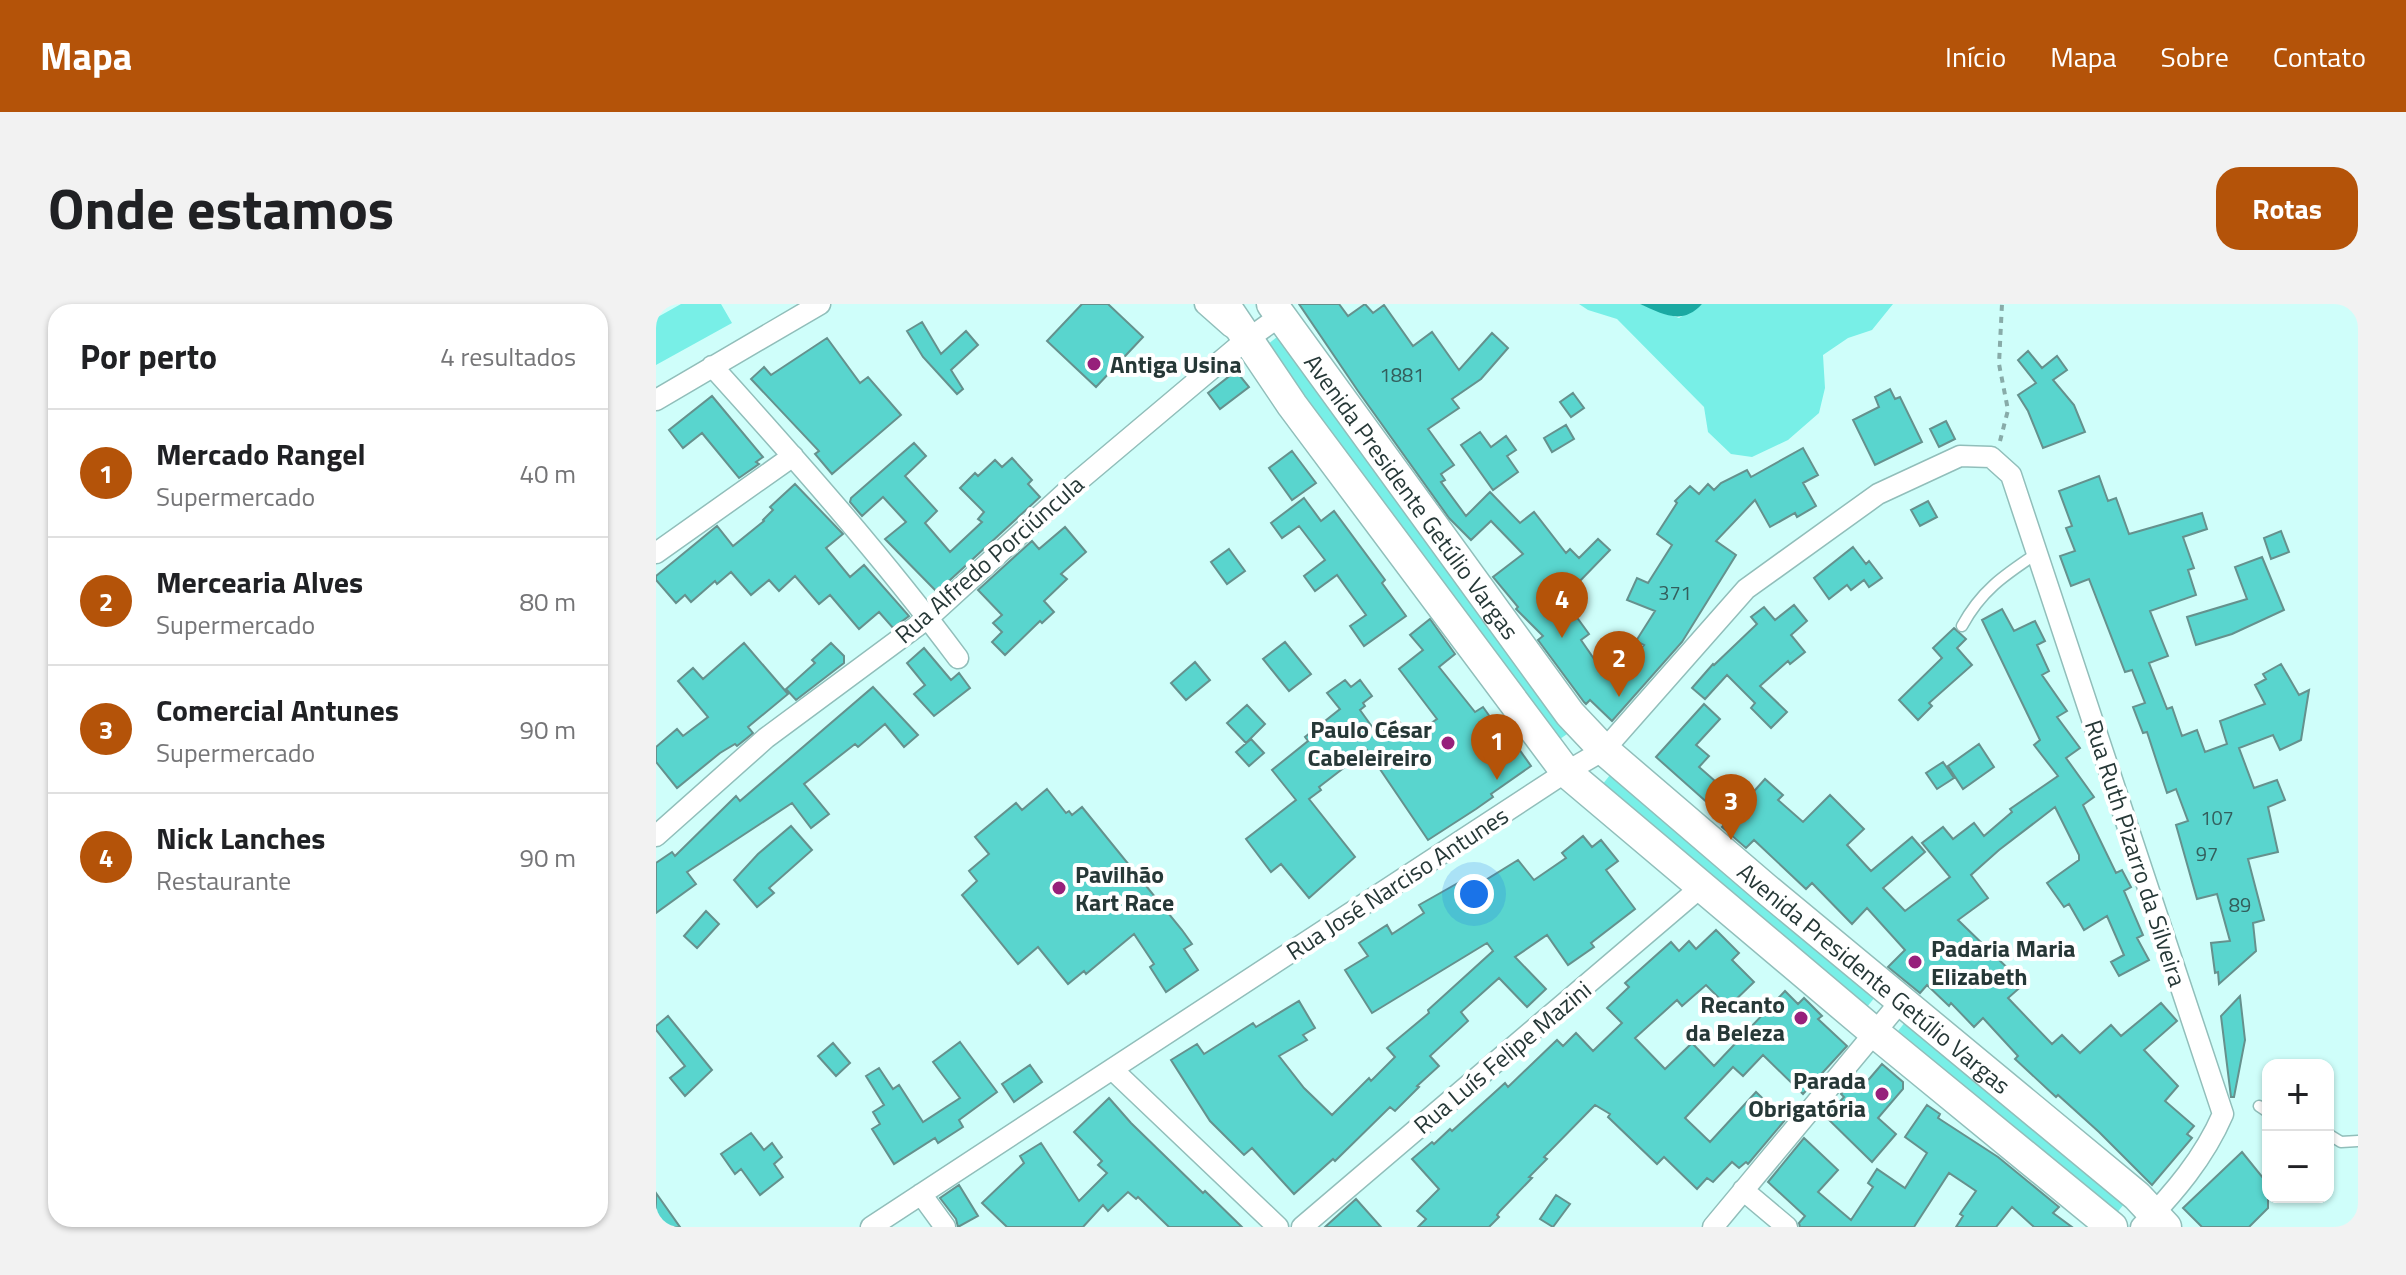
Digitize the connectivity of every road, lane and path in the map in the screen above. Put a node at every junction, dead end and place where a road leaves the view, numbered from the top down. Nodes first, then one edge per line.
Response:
1 (820, 304) edge
2 (1205, 304) edge
3 (1224, 304) edge
4 (2002, 304) edge
5 (1276, 310) edge
6 (1246, 341) junction
7 (712, 366) junction
8 (656, 400) edge
9 (793, 456) junction
10 (1991, 457) junction
11 (656, 553) edge
12 (2036, 554) junction
13 (928, 618) junction
14 (1962, 626) dead end
15 (958, 658) dead end
16 (1604, 750) junction
17 (1566, 772) junction
18 (656, 836) edge
19 (1701, 887) junction
20 (1901, 1001) junction
21 (1874, 1032) junction
22 (1113, 1070) junction
23 (2334, 1138) edge
24 (2358, 1141) edge
25 (1743, 1190) junction
26 (921, 1194) junction
27 (2154, 1223) edge
28 (871, 1227) edge
29 (945, 1227) edge
30 (1278, 1227) edge
31 (1302, 1227) edge
32 (1713, 1227) edge
33 (1787, 1227) edge
34 (2112, 1227) edge

1 - 7 street
2 - 6 street
3 - 6 main road, Avenida Presidente Getúlio Vargas
4 - 10 path
5 - 6 street, Rua Alfredo Porciúncula
5 - 16 main road, Avenida Presidente Getúlio Vargas
6 - 13 street, Rua Alfredo Porciúncula
6 - 17 main road, Avenida Presidente Getúlio Vargas
7 - 8 street
7 - 9 street
9 - 11 street
9 - 13 street
10 - 12 street, Rua Ruth Pizarro da Silveira
10 - 16 street, Rua José Narciso Antunes
12 - 14 lane
12 - 27 street, Rua Ruth Pizarro da Silveira
13 - 15 street
13 - 18 street, Rua Alfredo Porciúncula
16 - 17 street, Rua José Narciso Antunes
16 - 20 main road, Avenida Presidente Getúlio Vargas
17 - 19 main road, Avenida Presidente Getúlio Vargas
17 - 22 street, Rua José Narciso Antunes
19 - 21 main road, Avenida Presidente Getúlio Vargas
19 - 31 street, Rua Luís Felipe Mazini
20 - 21 street
20 - 27 main road, Avenida Presidente Getúlio Vargas
21 - 25 street
21 - 34 main road, Avenida Presidente Getúlio Vargas
22 - 26 street, Rua José Narciso Antunes
22 - 30 street
23 - 24 lane
25 - 32 street
25 - 33 street
26 - 28 street, Rua José Narciso Antunes
26 - 29 street

